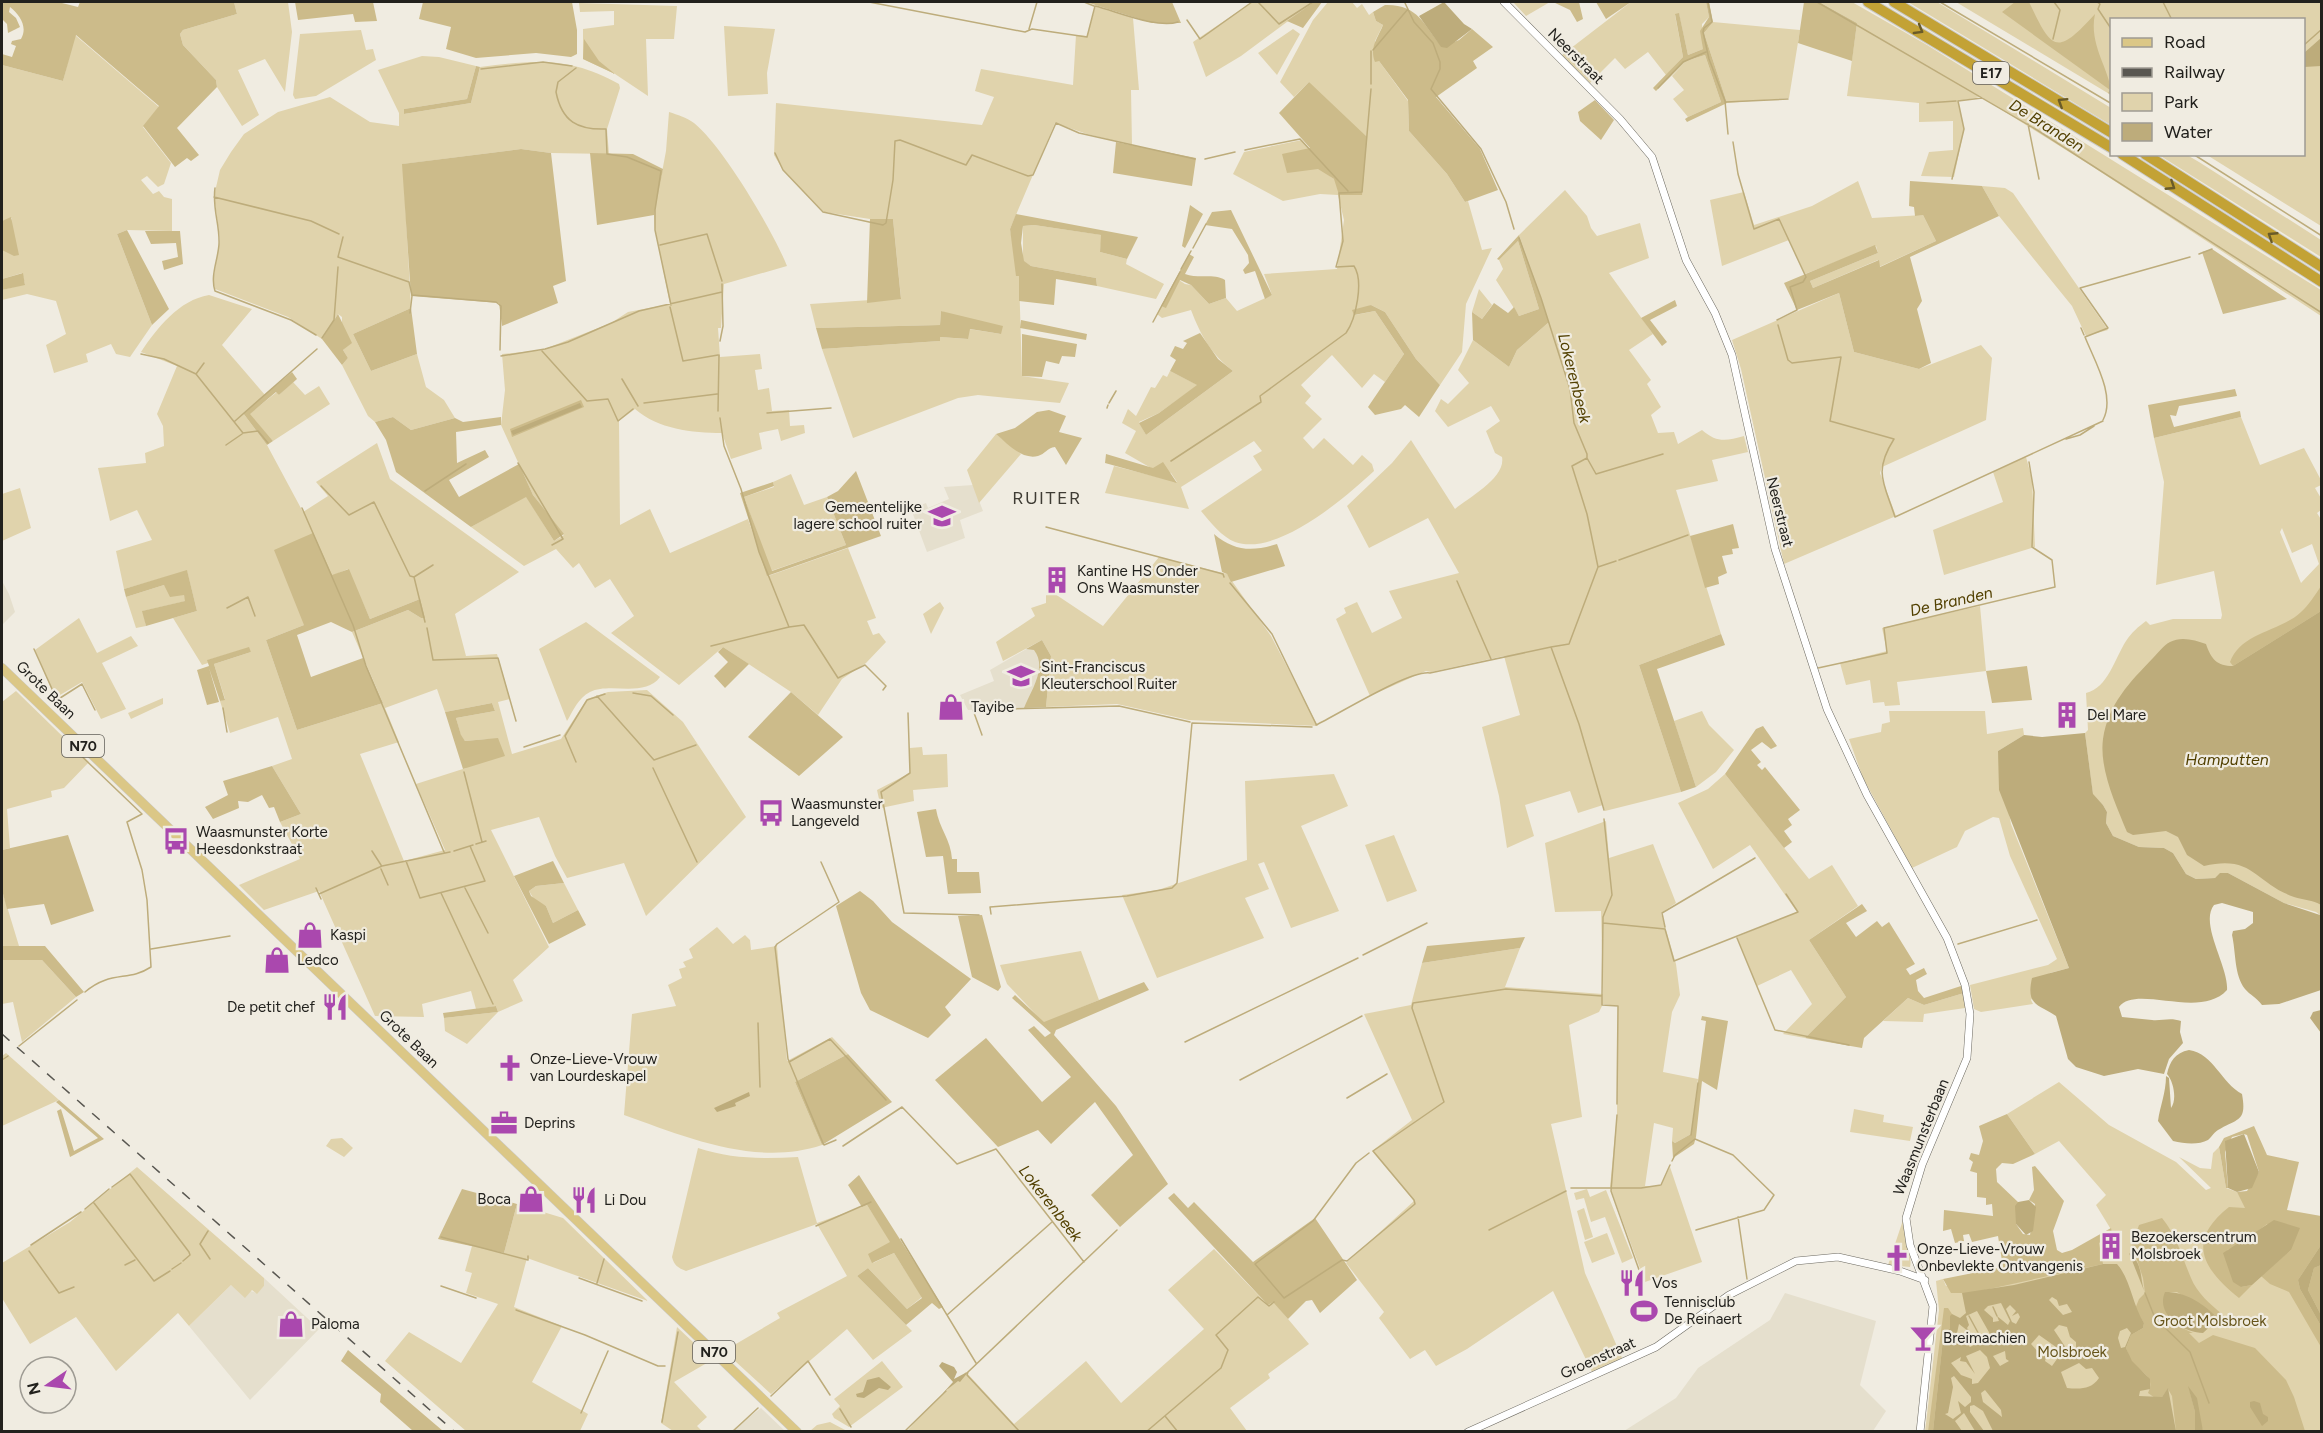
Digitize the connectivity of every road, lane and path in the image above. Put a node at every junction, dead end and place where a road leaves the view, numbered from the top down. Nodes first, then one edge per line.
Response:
1 (1504, 2) edge
2 (1868, 2) edge
3 (1894, 2) edge
4 (2110, 132) edge
5 (2110, 147) edge
6 (2125, 156) edge
7 (2148, 156) edge
8 (2322, 267) edge
9 (2322, 282) edge
10 (2, 668) edge
11 (1965, 1065) joint
12 (1919, 1266) junction
13 (1900, 1271) junction
14 (1925, 1280) junction
15 (796, 1431) edge
16 (1468, 1431) edge
17 (1920, 1431) edge

1 - 11 street, Neerstraat
2 -> 5 highway, E17
4 -> 3 highway, E17
6 -> 9 highway
8 -> 7 highway
10 - 15 main road, Grote Baan / N70
11 - 12 street, Waasmunsterbaan
12 - 13 street, Groenstraat
12 - 14 street, Waasmunsterbaan
13 - 14 street, Groenstraat
13 - 16 street, Groenstraat
14 - 17 street, Waasmunsterbaan

